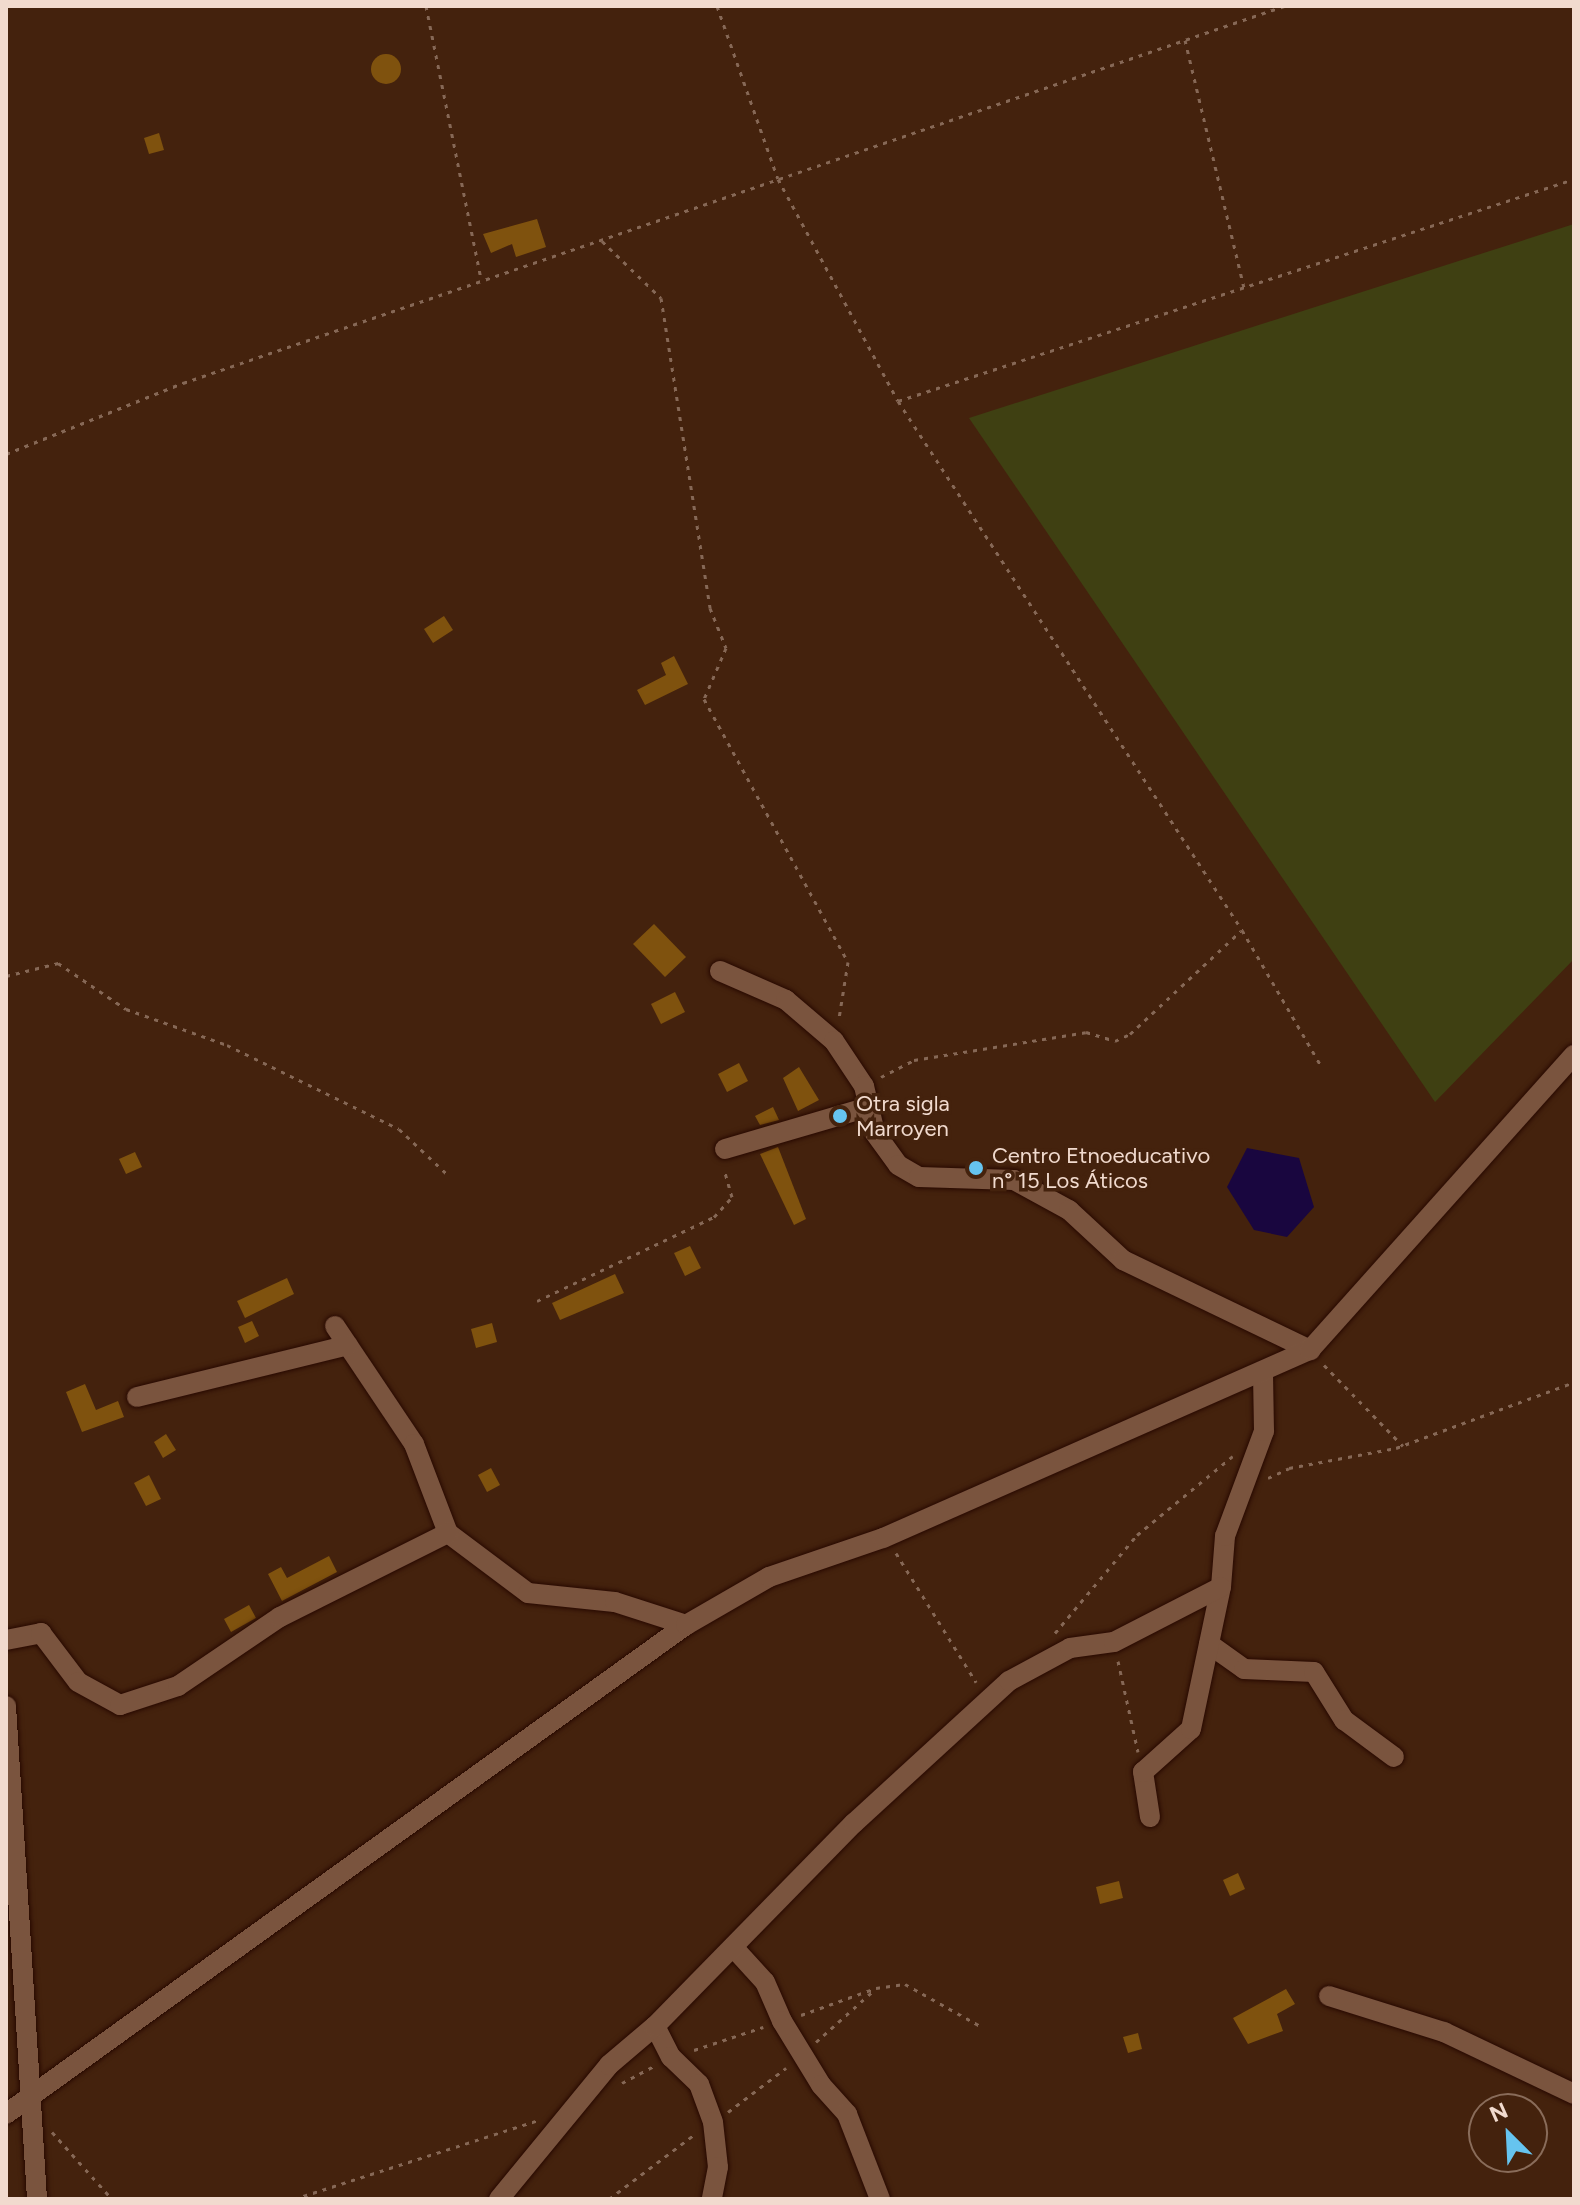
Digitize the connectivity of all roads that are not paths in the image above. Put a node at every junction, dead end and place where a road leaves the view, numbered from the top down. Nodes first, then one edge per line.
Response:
1 (720, 971) dead end
2 (1574, 1055) edge
3 (869, 1107) junction
4 (725, 1149) road end
5 (335, 1326) dead end
6 (348, 1345) junction
7 (1310, 1350) junction
8 (1263, 1372) junction
9 (137, 1397) dead end
10 (448, 1533) junction
11 (1221, 1587) junction
12 (686, 1625) junction
13 (6, 1640) edge
14 (1209, 1644) junction
15 (6, 1706) edge
16 (1394, 1757) dead end
17 (1150, 1817) dead end
18 (733, 1947) junction
19 (1329, 1996) dead end
20 (655, 2026) junction
21 (1574, 2094) edge
22 (32, 2095) junction
23 (6, 2114) edge
24 (37, 2199) edge
25 (499, 2199) edge
26 (712, 2199) edge
27 (880, 2199) edge

1 - 3 street
2 - 7 street
3 - 4 street
3 - 7 street
5 - 6 street
6 - 9 street
6 - 10 street
7 - 8 street
8 - 11 street
8 - 12 street
10 - 12 street
10 - 13 street
11 - 14 street
11 - 18 street
12 - 22 street
14 - 16 street
14 - 17 street
15 - 22 street
18 - 20 street
18 - 27 street
19 - 21 street
20 - 25 street
20 - 26 street
22 - 23 street
22 - 24 street

